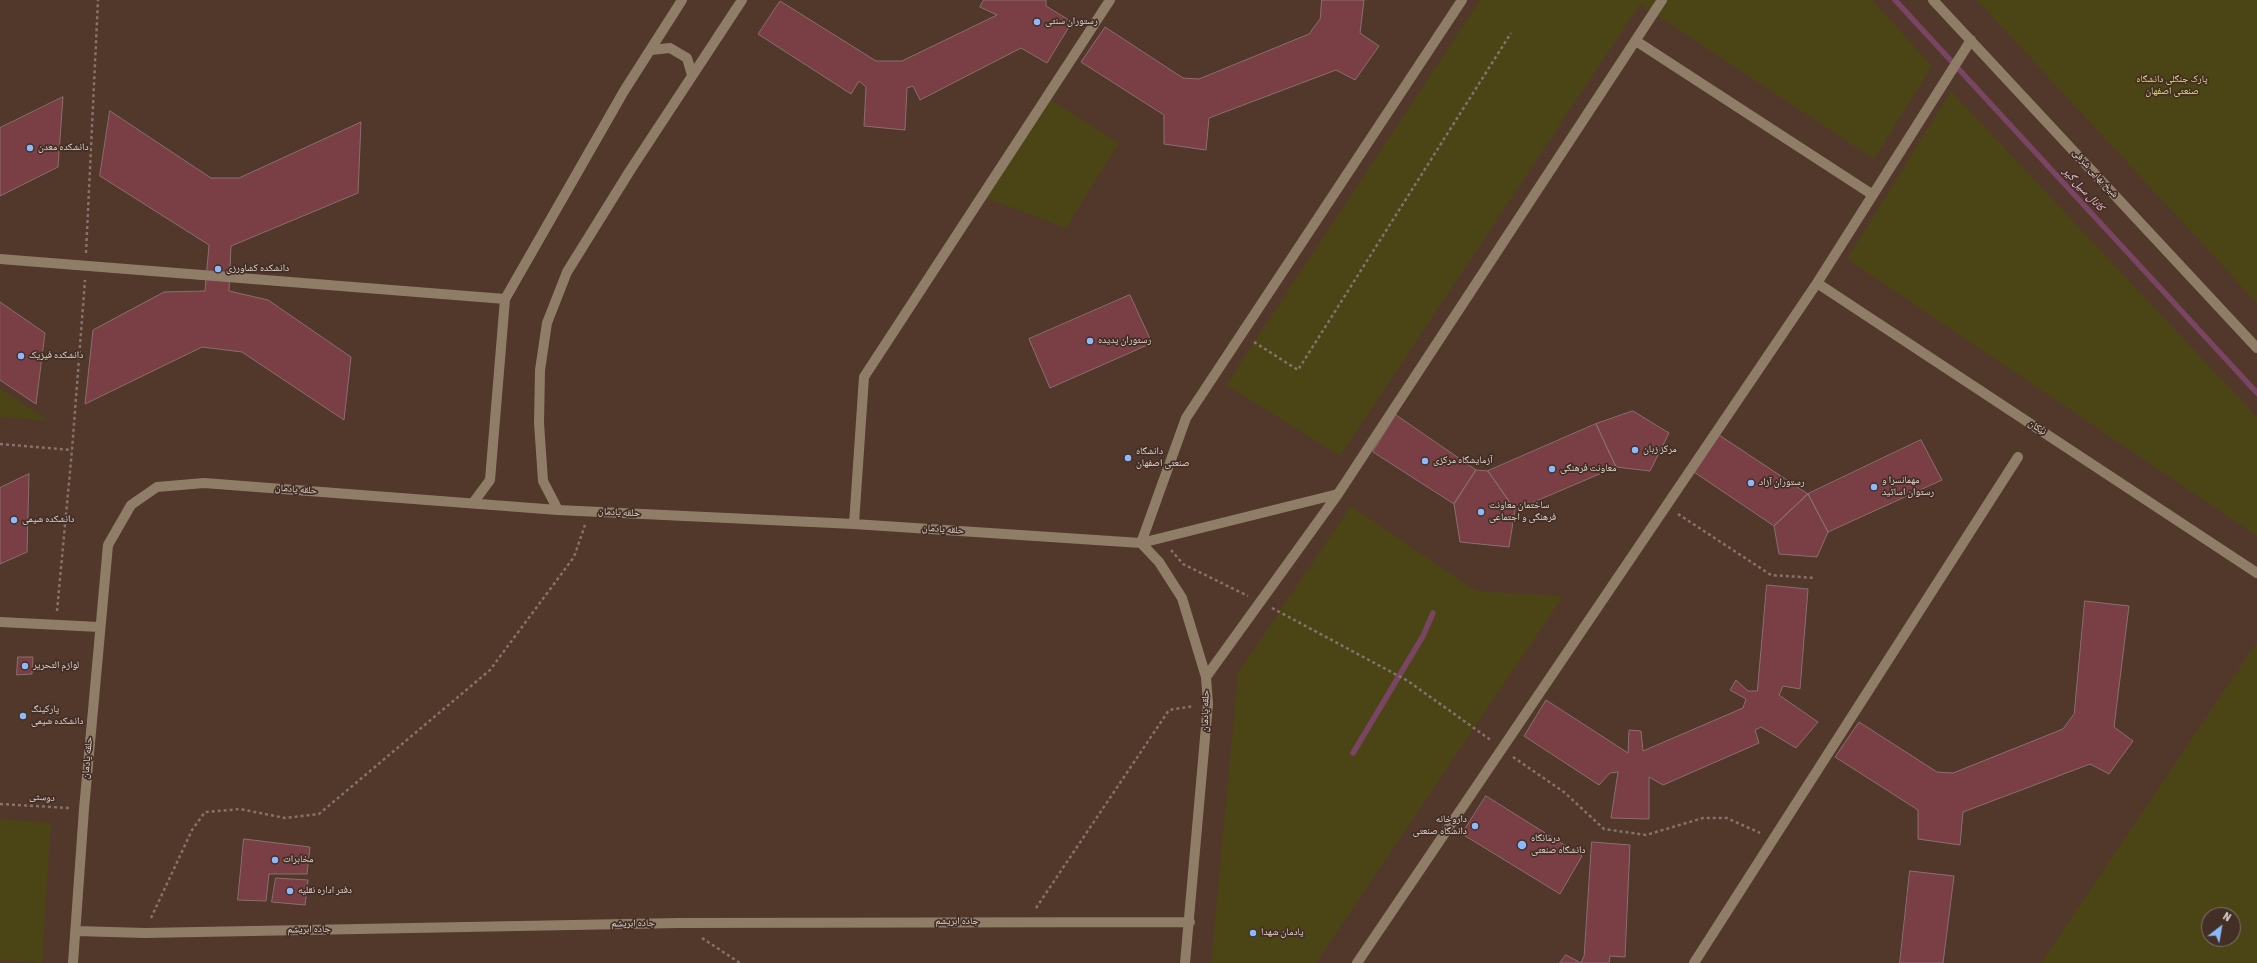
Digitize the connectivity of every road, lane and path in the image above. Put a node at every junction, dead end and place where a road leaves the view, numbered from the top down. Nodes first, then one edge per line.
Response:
1 (98, 0) edge
2 (682, 0) edge
3 (742, 0) edge
4 (1110, 0) edge
5 (1462, 0) edge
6 (1662, 0) edge
7 (1933, 0) edge
8 (1511, 33) dead end
9 (1971, 40) junction
10 (1636, 41) junction
11 (651, 50) junction
12 (692, 75) junction
13 (1873, 195) junction
14 (0, 259) edge
15 (86, 265) junction
16 (1817, 283) junction
17 (505, 299) junction
18 (1242, 334) junction
19 (2257, 348) edge
20 (0, 444) edge
21 (72, 450) junction
22 (2018, 457) dead end
23 (1338, 494) junction
24 (473, 503) junction
25 (1666, 506) junction
26 (558, 510) junction
27 (590, 511) junction
28 (854, 524) junction
29 (1141, 543) junction
30 (2257, 573) edge
31 (1815, 578) dead end
32 (0, 622) edge
33 (55, 626) junction
34 (99, 627) junction
35 (1372, 661) dead end
36 (1206, 677) junction
37 (1208, 704) junction
38 (1502, 749) junction
39 (0, 804) edge
40 (84, 809) junction
41 (1772, 841) junction
42 (1027, 921) junction
43 (1190, 922) junction
44 (679, 924) junction
45 (76, 931) junction
46 (144, 933) junction
47 (73, 963) edge
48 (740, 963) edge
49 (1185, 963) edge
50 (1357, 963) edge
51 (1694, 963) edge

1 - 15 path
2 - 11 street
3 - 12 street
4 - 28 street
5 - 18 street
6 - 10 street
7 - 9 street, شیخ بهایی شرقی
8 - 18 path
9 - 13 street
9 - 19 street, شیخ بهایی شرقی
10 - 13 street
10 - 23 street
11 - 12 street
11 - 17 street
12 - 26 street
13 - 16 street
14 - 15 street
15 - 17 street
15 - 21 path
16 - 25 street
16 - 30 street, نیکان
17 - 24 street
18 - 29 street
20 - 21 path
21 - 33 path
22 - 41 street
23 - 29 street
23 - 36 street
24 - 26 street, حلقه یادمان
24 - 34 street, حلقه یادمان
25 - 31 path
25 - 38 street
26 - 27 street, حلقه یادمان
27 - 28 street, حلقه یادمان
27 - 46 path
28 - 29 street, حلقه یادمان
29 - 36 street, حلقه یادمان
32 - 33 street
33 - 34 street
34 - 40 street, حلقه یادمان
35 - 38 path
36 - 37 street, حلقه یادمان
37 - 42 path
37 - 43 street, حلقه یادمان
38 - 41 path
38 - 50 street
39 - 40 path, دوستی
40 - 45 street, حلقه یادمان
41 - 51 street
42 - 43 street, جاده ابریشم
42 - 44 street, جاده ابریشم
43 - 49 street, حلقه یادمان
44 - 46 street, جاده ابریشم
44 - 48 path
45 - 46 street, جاده ابریشم
45 - 47 street, حلقه یادمان

